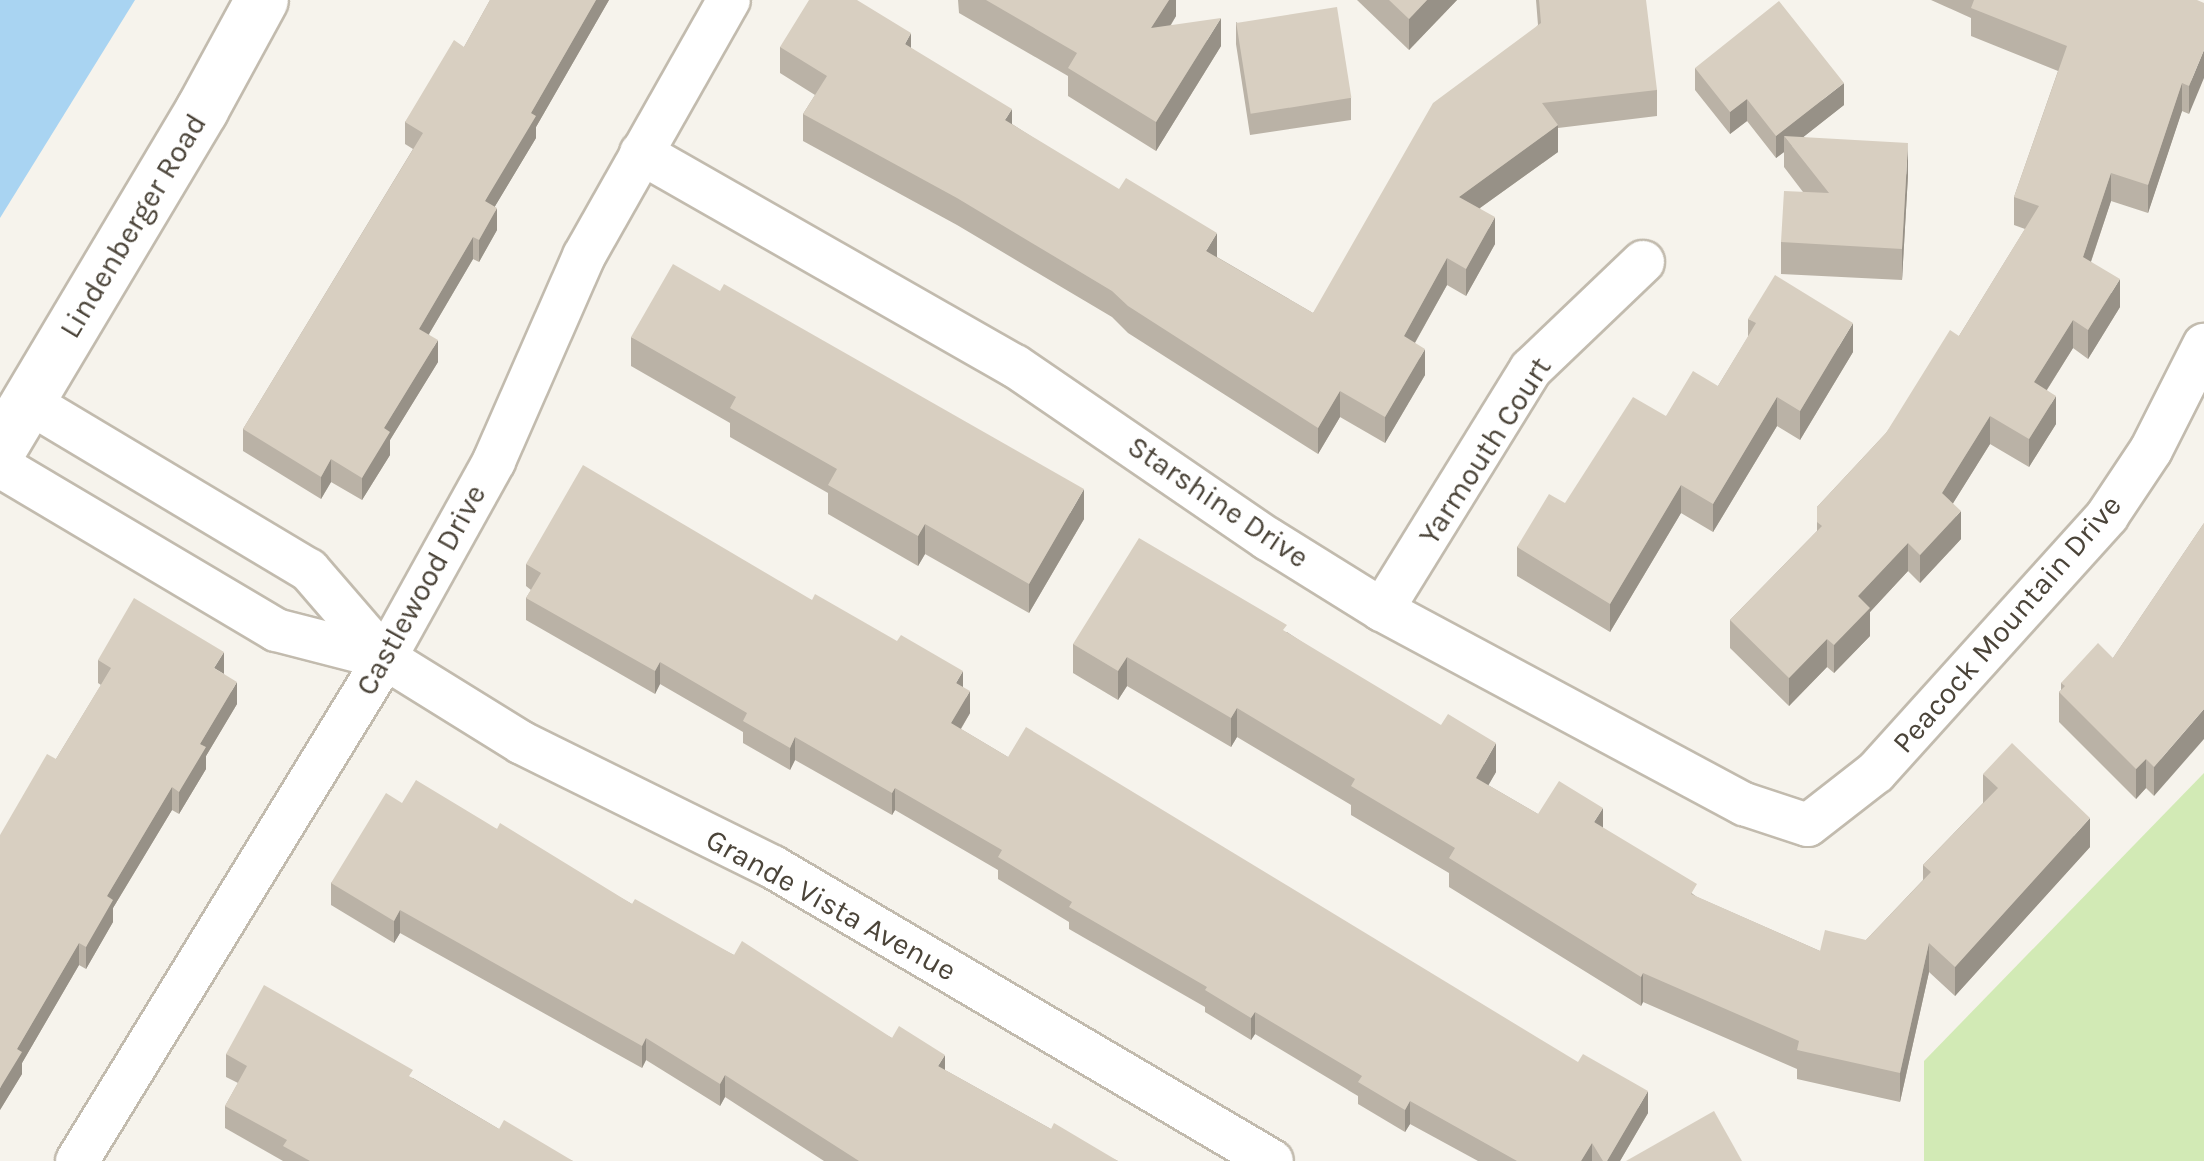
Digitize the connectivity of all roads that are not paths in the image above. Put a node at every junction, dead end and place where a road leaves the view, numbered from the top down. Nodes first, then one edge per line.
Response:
1 (262, 0) edge
2 (729, 0) edge
3 (641, 153) junction
4 (1643, 262) dead end
5 (2204, 345) edge
6 (28, 402) junction
7 (0, 449) edge
8 (0, 466) edge
9 (1382, 610) junction
10 (385, 658) junction
11 (1808, 825) joint
12 (85, 1158) edge
13 (1272, 1161) edge

1 - 6 street, Lindenberger Road
2 - 3 street, Castlewood Drive
3 - 9 street, Starshine Drive
3 - 10 street, Castlewood Drive
4 - 9 street, Yarmouth Court
5 - 11 street, Peacock Mountain Drive
6 - 7 street, Lindenberger Road
6 - 10 street, Grande Vista Avenue
8 - 10 street, Grande Vista Avenue
9 - 11 street, Starshine Drive
10 - 12 street, Castlewood Drive
10 - 13 street, Grande Vista Avenue

